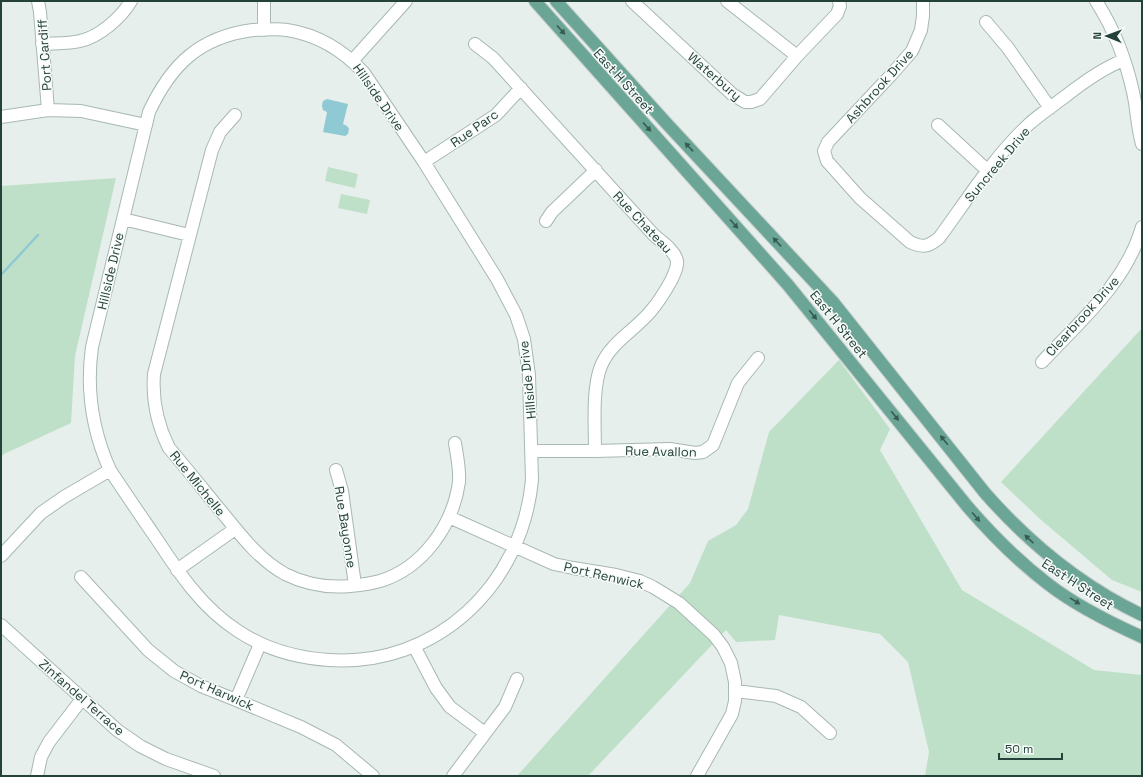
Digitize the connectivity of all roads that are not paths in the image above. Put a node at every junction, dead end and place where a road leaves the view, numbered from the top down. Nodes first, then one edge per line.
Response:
1 (38, 1) edge
2 (131, 1) edge
3 (264, 1) edge
4 (406, 1) edge
5 (535, 1) edge
6 (556, 1) edge
7 (632, 1) edge
8 (727, 1) edge
9 (838, 1) edge
10 (922, 1) edge
11 (1096, 1) edge
12 (986, 22) dead end
13 (264, 30) junction
14 (42, 44) junction
15 (475, 44) dead end
16 (797, 56) junction
17 (353, 60) junction
18 (1124, 60) junction
19 (521, 88) junction
20 (1050, 108) junction
21 (48, 110) junction
22 (235, 115) dead end
23 (1, 117) edge
24 (146, 125) junction
25 (938, 125) dead end
26 (1142, 144) edge
27 (424, 162) junction
28 (596, 170) junction
29 (988, 171) junction
30 (122, 219) junction
31 (546, 221) dead end
32 (1142, 227) edge
33 (189, 235) junction
34 (939, 238) joint
35 (758, 358) dead end
36 (1042, 362) dead end
37 (455, 443) dead end
38 (532, 452) junction
39 (595, 452) junction
40 (110, 470) junction
41 (336, 470) dead end
42 (449, 517) junction
43 (235, 529) junction
44 (516, 546) junction
45 (1, 556) edge
46 (177, 570) junction
47 (81, 577) dead end
48 (354, 586) junction
49 (1142, 615) edge
50 (1, 625) edge
51 (1142, 637) edge
52 (260, 644) junction
53 (414, 646) junction
54 (517, 679) dead end
55 (736, 691) junction
56 (82, 699) junction
57 (236, 700) junction
58 (485, 733) junction
59 (830, 733) dead end
60 (37, 776) edge
61 (214, 776) edge
62 (373, 776) edge
63 (453, 776) edge
64 (697, 776) edge

1 - 14 street, Port Cardiff
2 - 14 street
3 - 13 street
4 - 17 street
5 -> 51 main road, East H Street
49 -> 6 main road, East H Street
7 - 16 street, Waterbury
8 - 16 street
9 - 16 street, Waterbury
10 - 34 street, Ashbrook Drive
11 - 18 street
12 - 20 street
13 - 17 street, Hillside Drive
13 - 24 street, Hillside Drive
14 - 21 street, Port Cardiff
15 - 19 street, Rue Chateau
17 - 27 street, Hillside Drive
18 - 20 street, Suncreek Drive
18 - 26 street
19 - 27 street, Rue Parc
19 - 28 street, Rue Chateau
20 - 29 street, Suncreek Drive
21 - 23 street
21 - 24 street
22 - 33 street, Rue Michelle
24 - 30 street, Hillside Drive
25 - 29 street
27 - 38 street, Hillside Drive
28 - 31 street
28 - 39 street, Rue Chateau
29 - 34 street, Suncreek Drive
30 - 33 street
30 - 40 street, Hillside Drive
32 - 36 street, Clearbrook Drive
33 - 43 street, Rue Michelle
35 - 39 street, Rue Avallon
37 - 42 street, Rue Michelle
38 - 39 street, Rue Avallon
38 - 44 street, Hillside Drive
40 - 45 street
40 - 46 street, Hillside Drive
41 - 48 street, Rue Bayonne
42 - 44 street, Port Renwick
42 - 48 street, Rue Michelle
43 - 46 street
43 - 48 street, Rue Michelle
44 - 53 street, Hillside Drive
44 - 55 street, Port Renwick
46 - 52 street, Hillside Drive
47 - 57 street, Port Harwick
50 - 56 street, Zinfandel Terrace
52 - 53 street, Hillside Drive
52 - 57 street
53 - 58 street
54 - 58 street
55 - 59 street
55 - 64 street, Port Renwick
56 - 60 street
56 - 61 street, Zinfandel Terrace
57 - 62 street, Port Harwick
58 - 63 street

